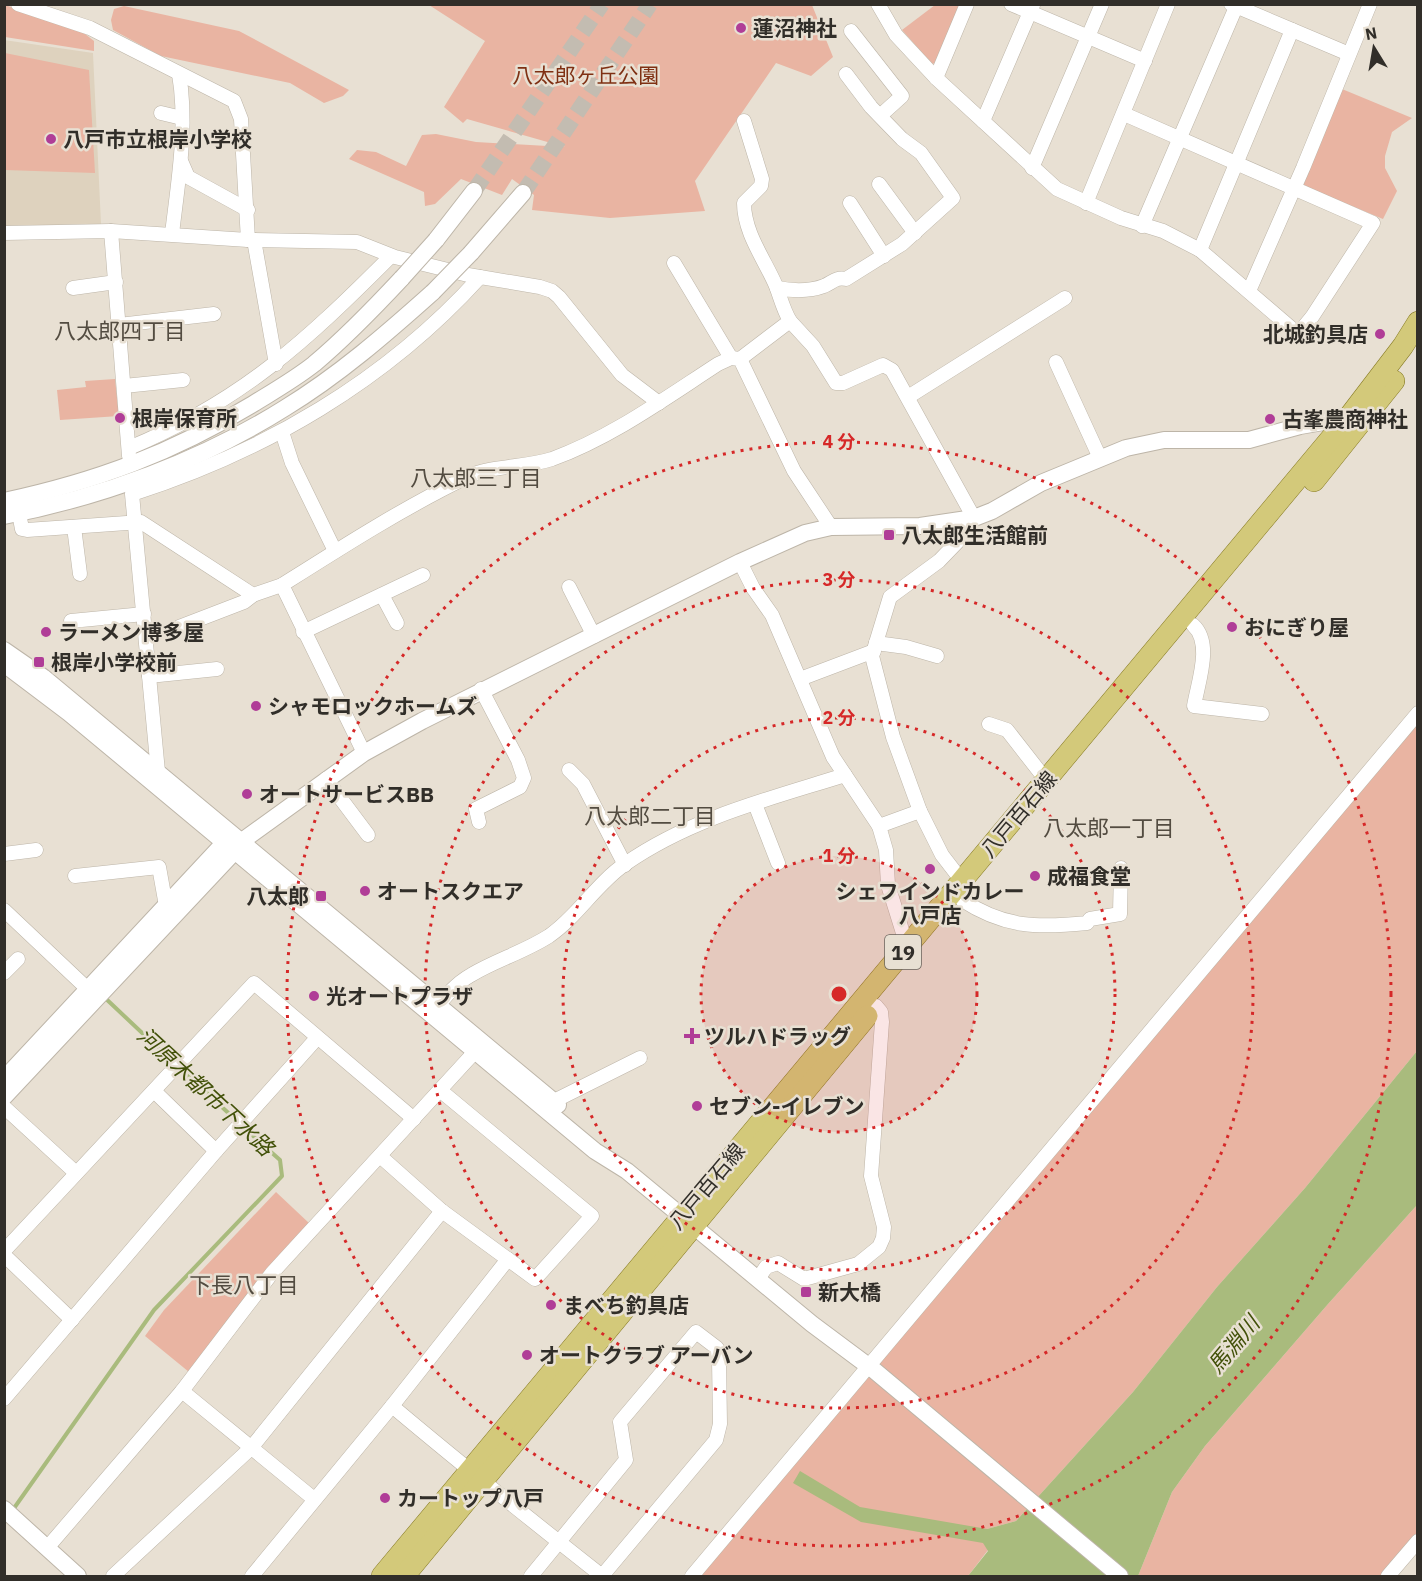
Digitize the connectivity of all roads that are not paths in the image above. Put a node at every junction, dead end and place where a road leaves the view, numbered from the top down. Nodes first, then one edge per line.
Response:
1 (18, 4) edge
2 (967, 4) edge
3 (1011, 4) edge
4 (1101, 4) edge
5 (1168, 4) edge
6 (1370, 4) edge
7 (879, 5) edge
8 (1233, 6) edge
9 (1032, 9) edge
10 (1292, 30) junction
11 (851, 31) dead end
12 (1088, 37) junction
13 (1349, 54) junction
14 (1145, 61) junction
15 (179, 74) junction
16 (846, 74) dead end
17 (936, 78) junction
18 (162, 113) dead end
19 (1124, 114) junction
20 (881, 115) junction
21 (182, 117) junction
22 (744, 121) dead end
23 (983, 121) junction
24 (1180, 138) junction
25 (181, 161) junction
26 (1237, 162) junction
27 (1032, 168) junction
28 (879, 184) dead end
29 (1294, 186) junction
30 (474, 190) tunnel mouth
31 (523, 193) tunnel mouth
32 (850, 203) dead end
33 (1086, 203) junction
34 (248, 210) junction
35 (1142, 226) junction
36 (111, 231) junction
37 (4, 233) edge
38 (915, 233) junction
39 (172, 234) junction
40 (251, 240) junction
41 (1200, 250) junction
42 (390, 256) junction
43 (884, 256) junction
44 (674, 263) dead end
45 (480, 278) junction
46 (116, 282) junction
47 (73, 288) dead end
48 (777, 288) junction
49 (1249, 291) junction
50 (1065, 298) dead end
51 (214, 314) dead end
52 (790, 321) junction
53 (1418, 322) edge
54 (119, 325) junction
55 (1418, 349) edge
56 (735, 359) junction
57 (1056, 362) dead end
58 (276, 364) junction
59 (183, 380) dead end
60 (124, 386) junction
61 (908, 397) junction
62 (659, 403) junction
63 (1358, 417) junction
64 (282, 432) junction
65 (129, 448) junction
66 (1100, 458) junction
67 (130, 466) junction
68 (4, 501) edge
69 (12, 514) edge
70 (970, 518) junction
71 (136, 521) junction
72 (74, 527) junction
73 (831, 527) junction
74 (335, 551) junction
75 (740, 562) junction
76 (80, 574) dead end
77 (423, 575) dead end
78 (282, 585) junction
79 (569, 587) dead end
80 (253, 595) junction
81 (382, 595) junction
82 (144, 614) junction
83 (71, 621) dead end
84 (398, 623) dead end
85 (1193, 625) junction
86 (179, 627) dead end
87 (303, 632) junction
88 (594, 636) junction
89 (875, 647) junction
90 (4, 650) edge
91 (936, 656) dead end
92 (4, 664) edge
93 (217, 669) dead end
94 (149, 676) junction
95 (800, 679) junction
96 (481, 689) junction
97 (1418, 713) edge
98 (1262, 714) dead end
99 (989, 724) dead end
100 (364, 753) junction
101 (569, 770) dead end
102 (158, 772) junction
103 (845, 775) junction
104 (326, 779) junction
105 (1046, 780) junction
106 (755, 804) junction
107 (920, 811) junction
108 (479, 822) dead end
109 (879, 826) junction
110 (368, 835) dead end
111 (233, 845) junction
112 (36, 850) dead end
113 (4, 854) edge
114 (777, 863) dead end
115 (625, 865) junction
116 (1121, 868) dead end
117 (75, 876) dead end
118 (962, 891) junction
119 (166, 906) junction
120 (4, 910) edge
121 (907, 946) junction
122 (18, 959) dead end
123 (4, 973) edge
124 (93, 994) junction
125 (876, 1006) junction
126 (434, 1010) junction
127 (317, 1038) junction
128 (480, 1047) junction
129 (640, 1058) dead end
130 (4, 1079) edge
131 (154, 1090) junction
132 (441, 1091) junction
133 (4, 1097) edge
134 (554, 1101) junction
135 (4, 1107) edge
136 (414, 1119) junction
137 (216, 1151) junction
138 (380, 1156) junction
139 (76, 1173) junction
140 (659, 1200) junction
141 (442, 1211) junction
142 (687, 1223) junction
143 (4, 1253) edge
144 (508, 1259) junction
145 (758, 1279) junction
146 (72, 1320) junction
147 (871, 1368) junction
148 (182, 1391) junction
149 (4, 1399) edge
150 (392, 1406) junction
151 (251, 1448) junction
152 (476, 1476) junction
153 (314, 1499) junction
154 (4, 1509) edge
155 (1418, 1541) edge
156 (560, 1542) junction
157 (47, 1548) junction
158 (78, 1576) edge
159 (113, 1576) edge
160 (252, 1576) edge
161 (382, 1576) edge
162 (404, 1576) edge
163 (531, 1576) edge
164 (692, 1576) edge
165 (1120, 1576) edge
166 (1388, 1576) edge

1 - 15 street
2 - 17 street
3 - 9 street
4 - 12 street
5 - 14 street
6 - 13 street
7 - 17 street
8 - 10 street
8 - 24 street
9 - 12 street
9 - 23 street
10 - 13 street
10 - 26 street
11 - 20 street
12 - 14 street
12 - 27 street
13 - 29 street
14 - 19 street
15 - 21 street
15 - 34 street
16 - 20 street
17 - 23 street
18 - 21 street
19 - 24 street
19 - 33 street
20 - 38 street
21 - 25 street
22 - 48 street
23 - 27 street
24 - 26 street
24 - 35 street
25 - 34 street
25 - 39 street
26 - 29 street
26 - 41 street
27 - 33 street
28 - 38 street
29 - 49 street
29 - 49 street
30 - 67 street, bridge
31 - 69 street, bridge
32 - 43 street
33 - 35 street
34 - 40 street
35 - 41 street
36 - 37 street
36 - 39 street
36 - 46 street
38 - 43 street
39 - 40 street
40 - 42 street
40 - 58 street
41 - 49 street
42 - 45 street
42 - 58 street
43 - 48 street
44 - 56 street
45 - 62 street
45 - 64 street
46 - 47 street
46 - 54 street
48 - 52 street
50 - 61 street
51 - 54 street
52 - 56 street
52 - 61 street
53 - 63 main road, 八戸百石線 / 19
54 - 60 street
55 - 63 main road, 八戸百石線 / 19
56 - 62 street
56 - 73 street
57 - 66 street
58 - 65 street
59 - 60 street
60 - 65 street
61 - 70 street
62 - 74 street
63 - 66 street
63 - 85 main road, 八戸百石線 / 19
63 - 105 main road, 八戸百石線 / 19
64 - 71 street
64 - 74 street
65 - 67 street
66 - 70 street
67 - 68 street
69 - 72 street
70 - 73 street
70 - 89 street
71 - 72 street
71 - 80 street
71 - 82 street
72 - 76 street
73 - 75 street
74 - 78 street
75 - 88 street
75 - 95 street
77 - 81 street
78 - 80 street
78 - 87 street
79 - 88 street
80 - 86 street
81 - 84 street
81 - 87 street
82 - 83 street
82 - 94 street
85 - 98 street
85 - 118 main road, 八戸百石線 / 19
87 - 100 street
88 - 96 street
89 - 91 street
89 - 95 street
89 - 107 street
90 - 102 street
92 - 111 street
93 - 94 street
94 - 102 street
95 - 103 street
96 - 100 street
96 - 108 street
97 - 147 street
99 - 105 street
100 - 104 street
101 - 115 street
102 - 111 street
103 - 106 street
103 - 109 street
104 - 110 street
104 - 111 street
105 - 118 main road, 八戸百石線 / 19
106 - 114 street
106 - 115 street
107 - 109 street
107 - 118 street
109 - 121 street
111 - 119 street
111 - 124 street
111 - 126 street
112 - 113 street
115 - 126 street
116 - 118 street
117 - 119 street
118 - 121 main road, 八戸百石線 / 19
118 - 125 main road, 八戸百石線 / 19
119 - 124 street
120 - 124 street
121 - 142 main road, 八戸百石線 / 19
122 - 123 street
124 - 130 street
124 - 133 street
125 - 142 main road, 八戸百石線 / 19
125 - 145 street
126 - 128 street
127 - 131 street
127 - 136 street
127 - 137 street
128 - 132 street
128 - 134 street
128 - 140 street
129 - 134 street
131 - 137 street
131 - 139 street
132 - 136 street
132 - 144 street
134 - 140 street
135 - 139 street
136 - 138 street
137 - 146 street
138 - 141 street
138 - 148 street
139 - 143 street
140 - 142 street
141 - 144 street
141 - 151 street
142 - 145 street
142 - 152 main road, 八戸百石線 / 19
143 - 146 street
144 - 150 street
145 - 147 street
146 - 149 street
147 - 164 street
147 - 165 street
148 - 151 street
148 - 157 street
150 - 152 street
150 - 153 street
151 - 153 street
151 - 159 street
152 - 156 street
152 - 161 main road, 八戸百石線 / 19
152 - 162 main road, 八戸百石線 / 19
153 - 160 street
154 - 157 street
155 - 166 street
156 - 156 street
156 - 163 street
157 - 158 street

